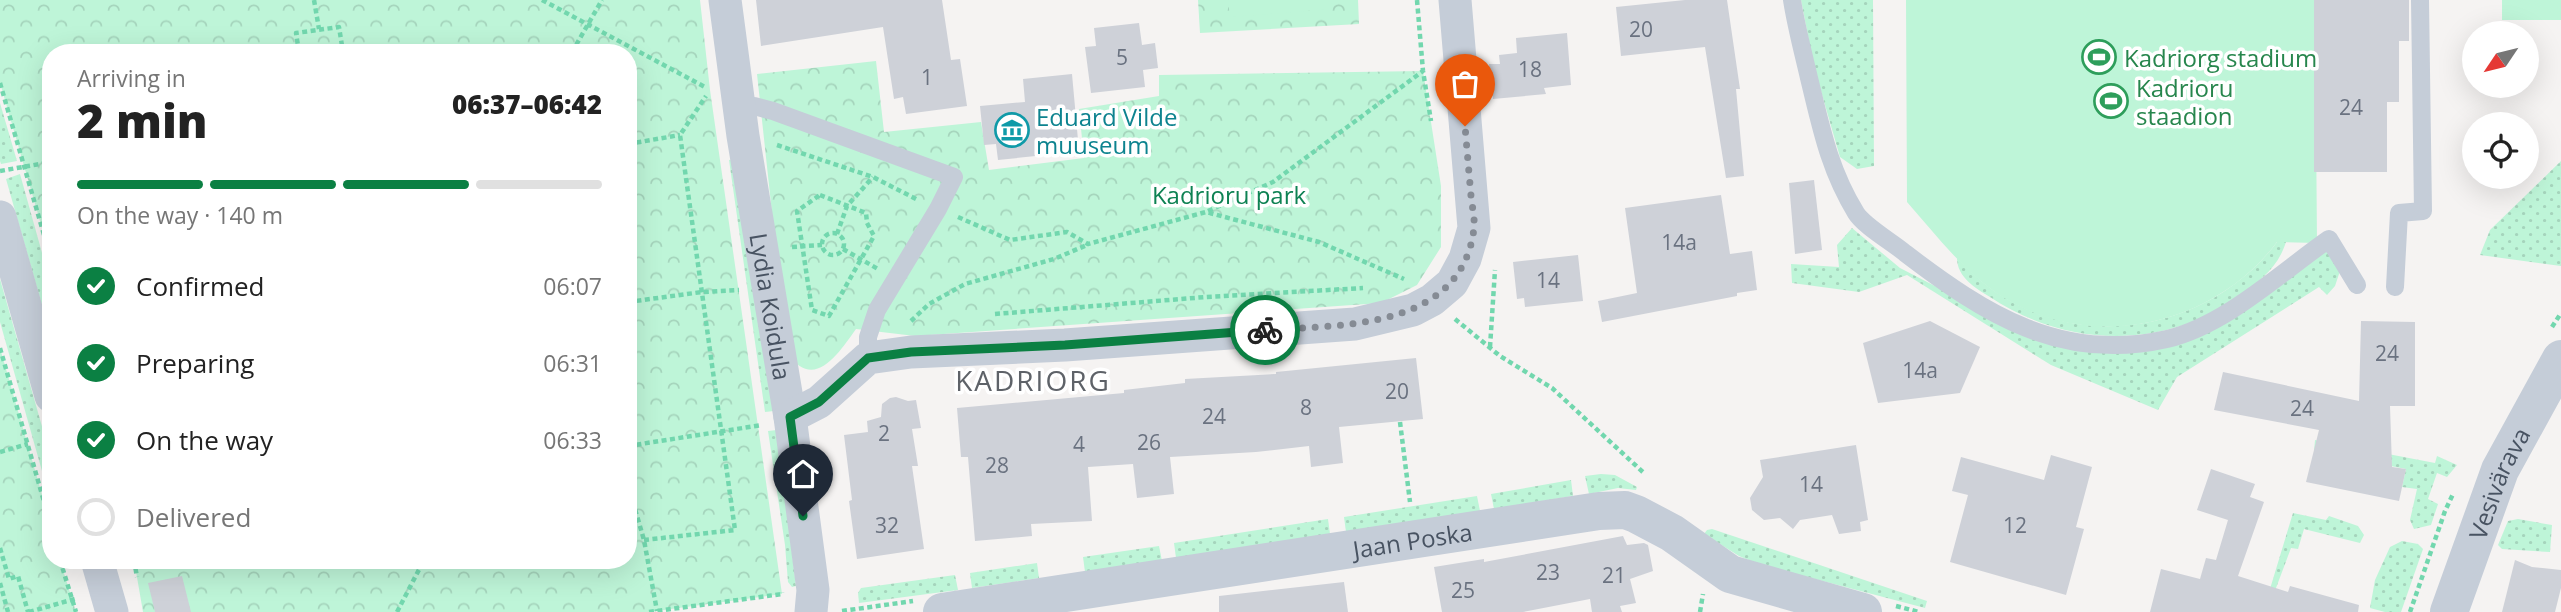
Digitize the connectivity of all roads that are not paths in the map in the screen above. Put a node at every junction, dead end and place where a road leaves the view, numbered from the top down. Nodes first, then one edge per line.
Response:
1 (725, 0) edge
2 (1455, 0) edge
3 (1792, 0) edge
4 (2420, 0) edge
5 (731, 115) junction
6 (0, 217) edge
7 (2357, 285) dead end
8 (2395, 287) dead end
9 (868, 358) junction
10 (2561, 359) edge
11 (42, 364) edge
12 (775, 421) junction
13 (811, 612) edge
14 (942, 612) edge
15 (1863, 612) edge
16 (2449, 612) edge

1 - 5 street, Lydia Koidula
2 - 9 street
3 - 7 lane
4 - 8 lane
5 - 9 lane
5 - 12 street, Lydia Koidula
6 - 11 street
9 - 12 street
10 - 16 street, Vesivärava
12 - 13 street, Lydia Koidula
14 - 15 street, Jaan Poska

